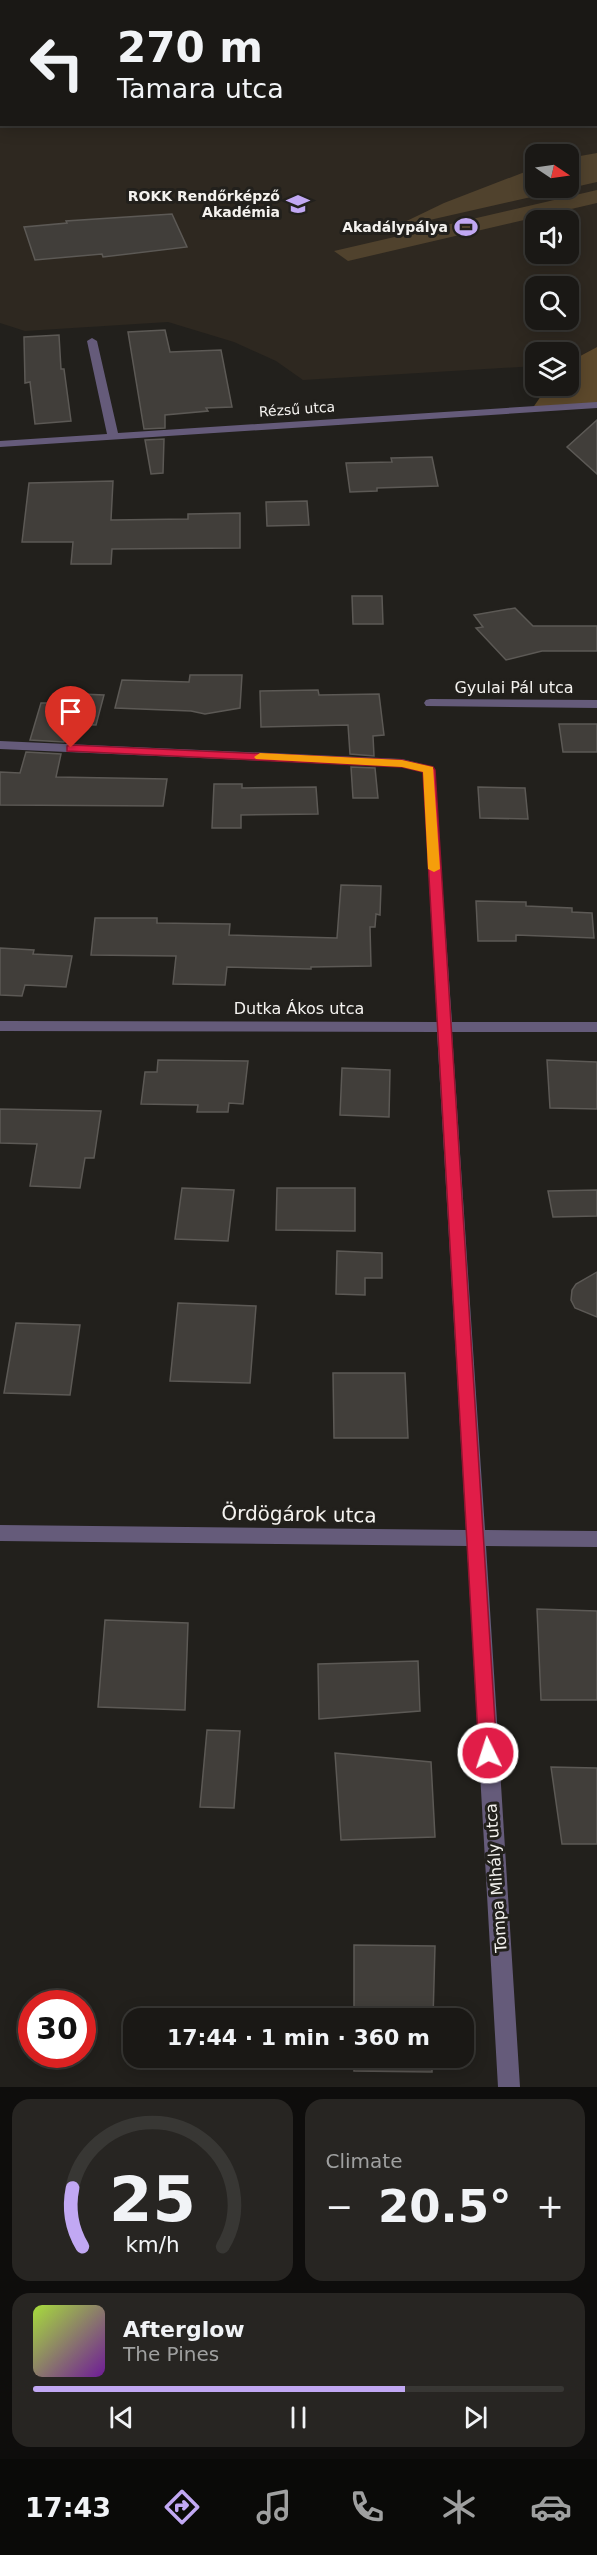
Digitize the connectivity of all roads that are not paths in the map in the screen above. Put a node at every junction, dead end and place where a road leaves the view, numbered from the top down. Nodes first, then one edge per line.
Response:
1 (92, 341) dead end
2 (597, 405) edge
3 (113, 436) junction
4 (2, 442) edge
5 (430, 703) dead end
6 (597, 704) edge
7 (0, 745) edge
8 (0, 1026) edge
9 (443, 1026) junction
10 (597, 1027) edge
11 (0, 1533) edge
12 (474, 1539) junction
13 (597, 1539) edge
14 (509, 2087) edge

1 - 3 street
2 - 3 street, Rézsű utca
3 - 4 street, Rézsű utca
5 - 6 street, Gyulai Pál utca
7 - 9 street, Tompa Mihály utca
8 - 9 street, Dutka Ákos utca
9 - 10 street, Dutka Ákos utca
9 - 12 street, Tompa Mihály utca
11 - 12 street, Ördögárok utca
12 - 13 street, Ördögárok utca
12 - 14 street, Tompa Mihály utca

